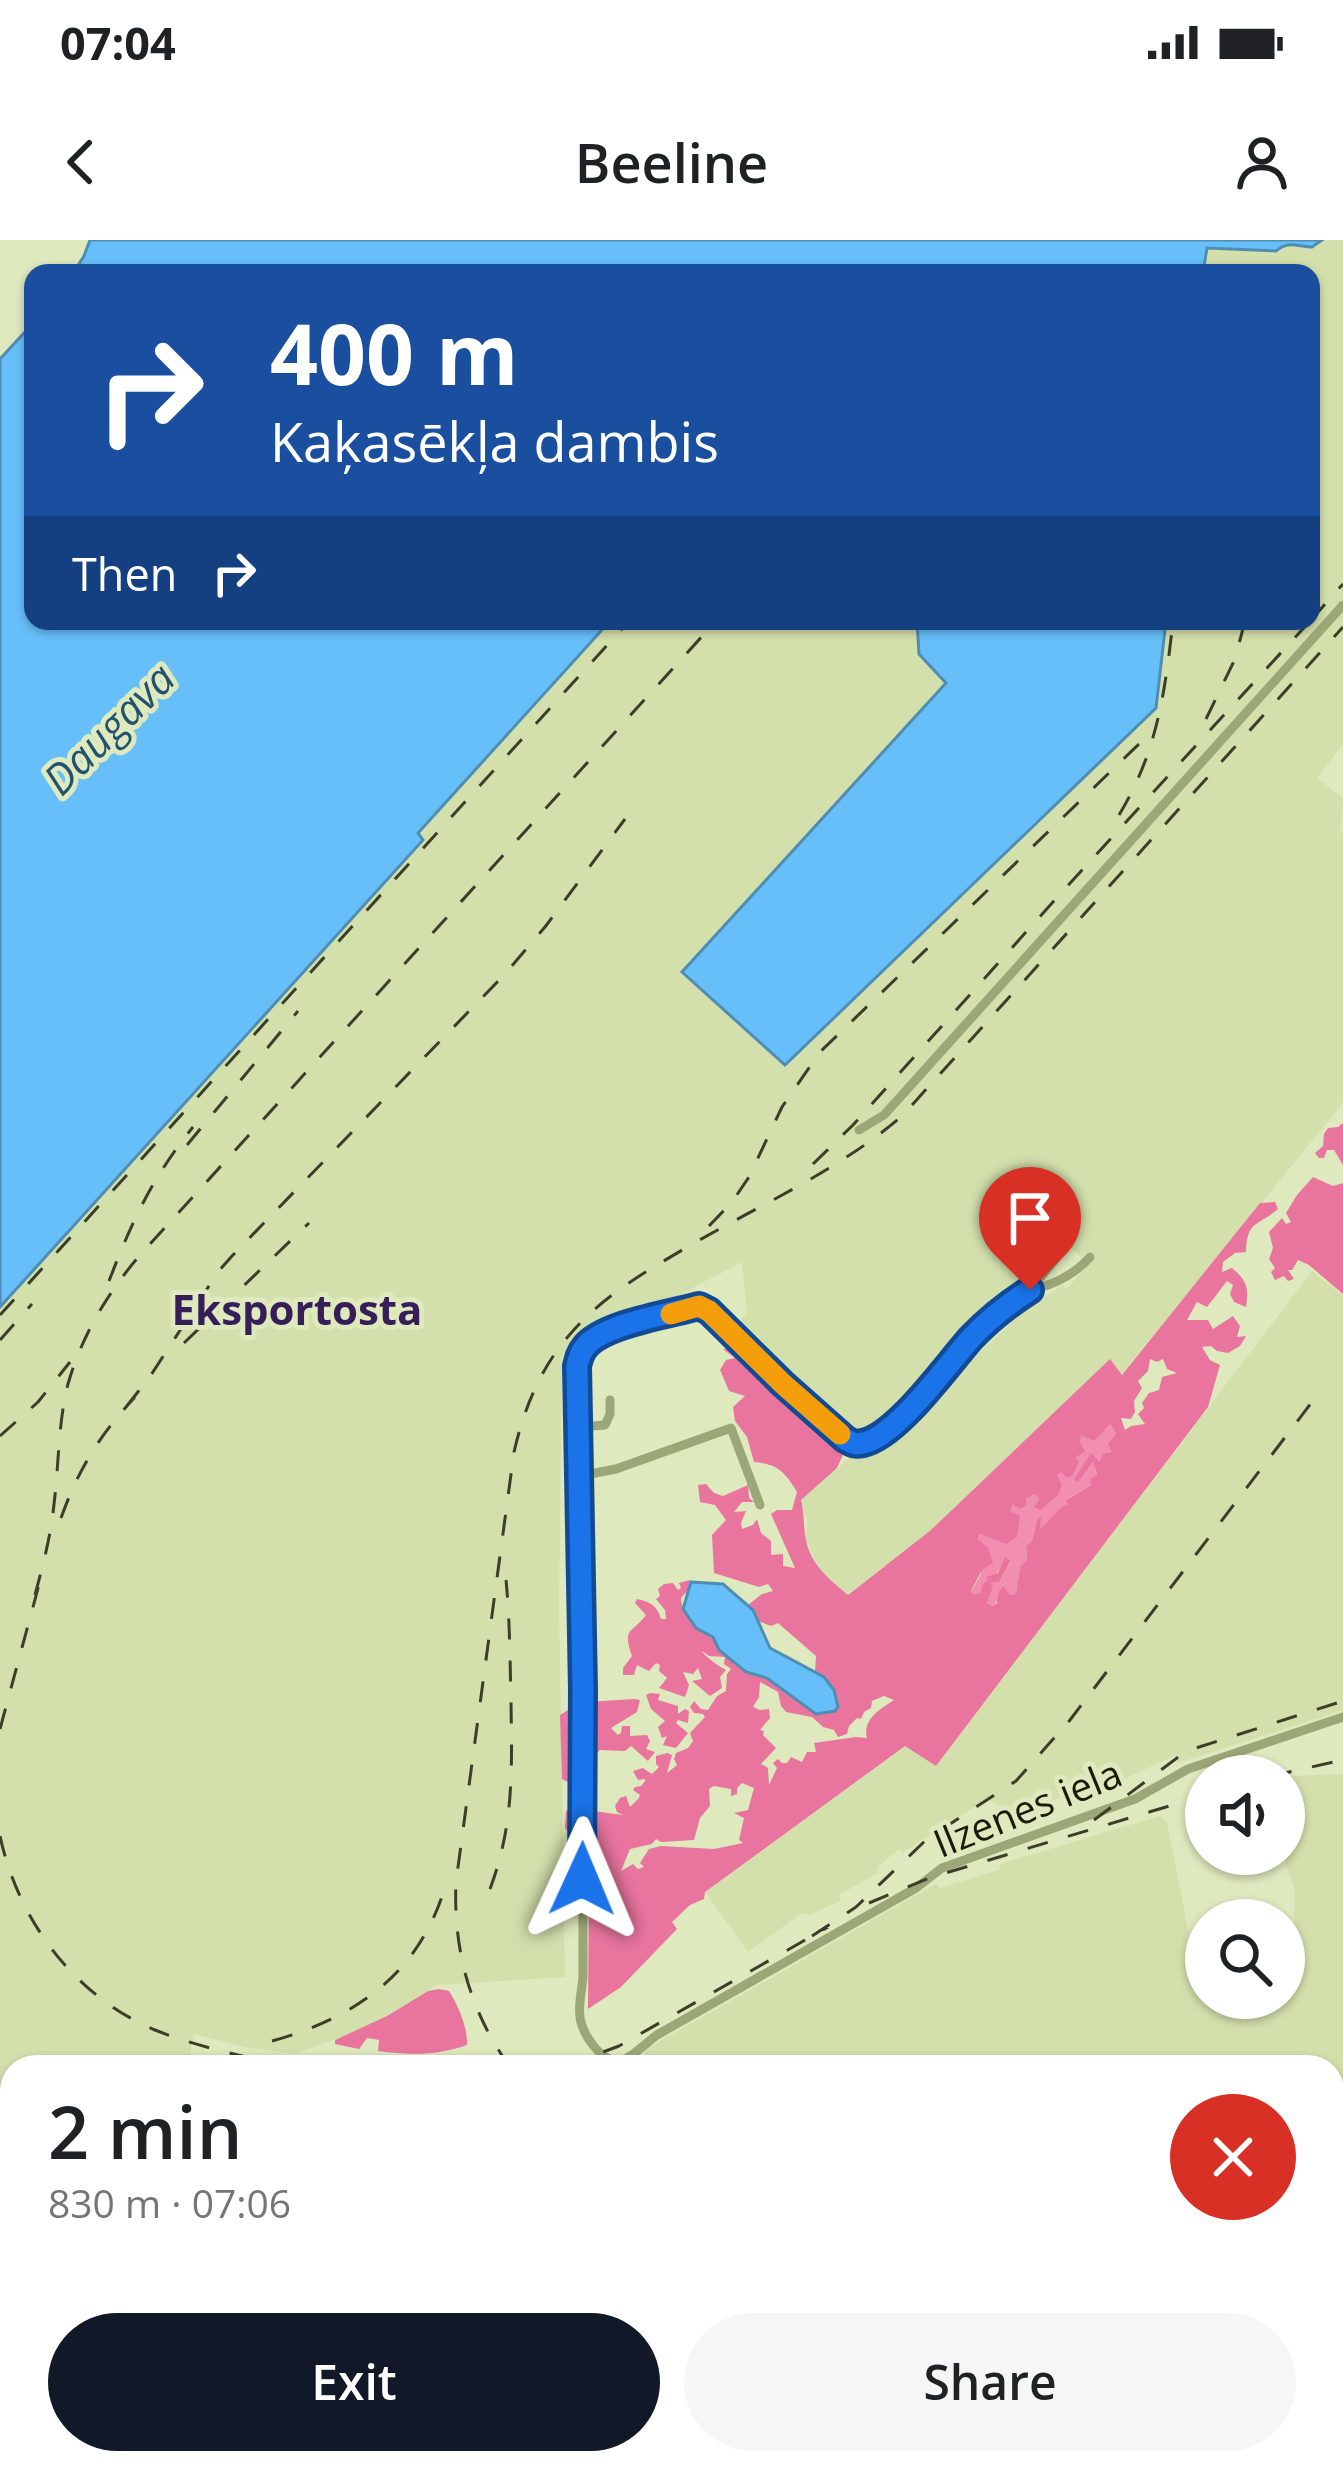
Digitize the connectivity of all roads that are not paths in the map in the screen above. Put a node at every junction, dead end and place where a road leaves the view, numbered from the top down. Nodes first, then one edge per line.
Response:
1 (1343, 605) edge
2 (859, 1130) dead end
3 (1067, 1245) dead end
4 (1090, 1257) dead end
5 (1030, 1290) junction
6 (610, 1400) dead end
7 (578, 1427) junction
8 (579, 1476) junction
9 (760, 1505) dead end
10 (1343, 1717) edge
11 (603, 2055) edge
12 (630, 2055) edge

1 - 2 street
3 - 5 street
4 - 5 street
5 - 7 street
6 - 7 street
7 - 8 street
8 - 9 street
8 - 11 street, Ilzenes iela
10 - 12 street, Ilzenes iela

